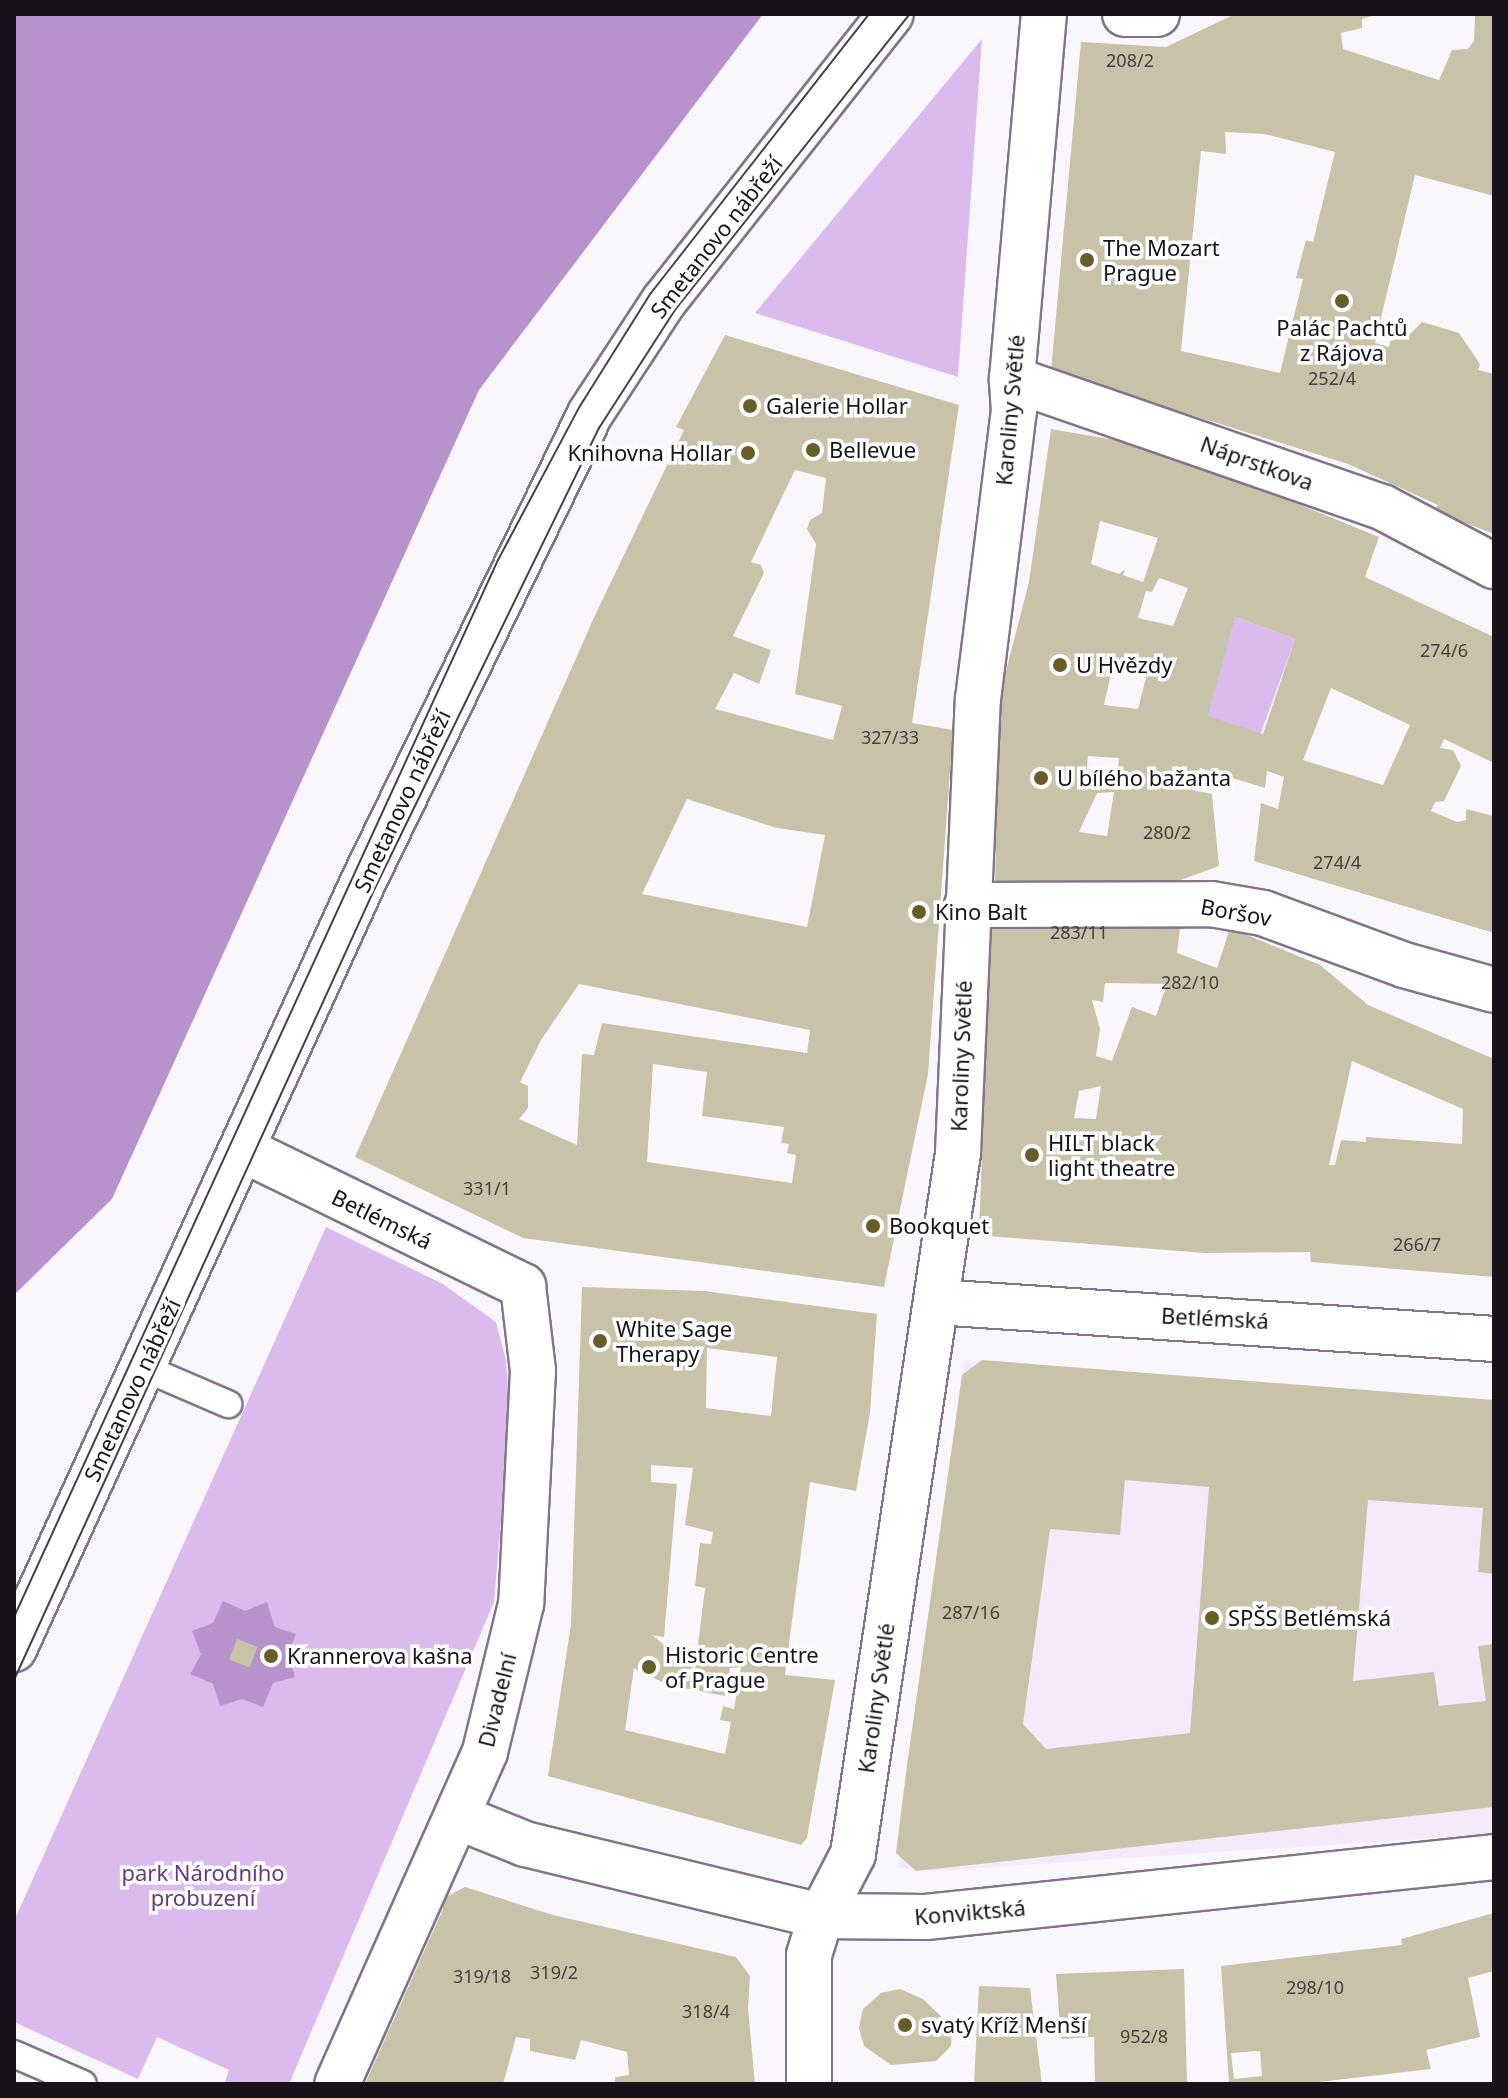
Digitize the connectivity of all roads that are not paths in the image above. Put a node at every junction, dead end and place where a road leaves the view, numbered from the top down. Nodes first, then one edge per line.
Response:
1 (891, 14) edge
2 (1044, 14) edge
3 (1125, 14) edge
4 (1157, 14) edge
5 (1012, 379) junction
6 (1494, 566) edge
7 (967, 905) junction
8 (1494, 990) edge
9 (242, 1149) junction
10 (523, 1286) joint
11 (936, 1302) junction
12 (1494, 1339) edge
13 (142, 1367) junction
14 (228, 1404) dead end
15 (14, 1649) edge
16 (458, 1817) junction
17 (1494, 1857) edge
18 (821, 1916) junction
19 (14, 2054) edge
20 (83, 2084) edge
21 (337, 2084) edge
22 (809, 2084) edge

1 - 9 street, Smetanovo nábřeží
2 - 5 street, Karoliny Světlé
3 - 4 street
5 - 6 street, Náprstkova
5 - 7 street, Karoliny Světlé
7 - 8 street, Boršov
7 - 11 street, Karoliny Světlé
9 - 10 street, Betlémská
9 - 13 street, Smetanovo nábřeží
10 - 16 street, Divadelní
11 - 12 street, Betlémská
11 - 18 street, Karoliny Světlé
13 - 14 lane
13 - 15 street, Smetanovo nábřeží
16 - 18 street, Konviktská
16 - 21 street, Divadelní
17 - 18 street, Konviktská
18 - 22 street, Karoliny Světlé
19 - 20 lane

